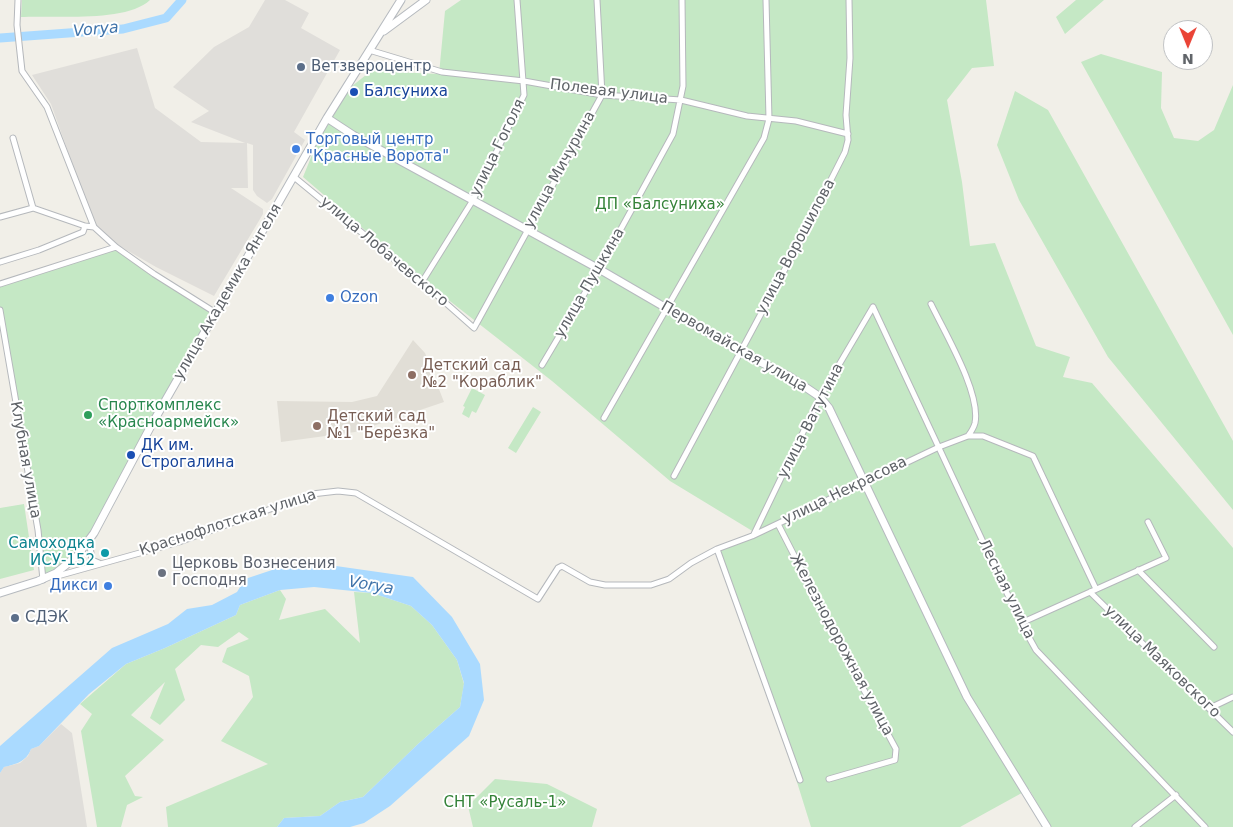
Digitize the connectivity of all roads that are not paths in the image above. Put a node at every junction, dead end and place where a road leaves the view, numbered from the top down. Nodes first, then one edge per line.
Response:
1 (18, 0) edge
2 (401, 0) edge
3 (426, 0) edge
4 (517, 0) edge
5 (597, 0) edge
6 (682, 0) edge
7 (766, 0) edge
8 (849, 0) edge
9 (415, 9) junction
10 (381, 32) junction
11 (369, 50) junction
12 (524, 81) junction
13 (602, 95) junction
14 (681, 100) junction
15 (327, 118) junction
16 (769, 119) junction
17 (848, 134) junction
18 (13, 138) dead end
19 (294, 177) junction
20 (473, 200) junction
21 (33, 208) junction
22 (0, 217) edge
23 (85, 226) junction
24 (94, 227) junction
25 (527, 230) junction
26 (116, 247) junction
27 (0, 262) edge
28 (600, 269) junction
29 (422, 282) junction
30 (0, 284) edge
31 (931, 304) dead end
32 (873, 307) joint
33 (667, 309) junction
34 (0, 310) edge
35 (216, 313) junction
36 (474, 328) joint
37 (2, 330) edge
38 (740, 351) junction
39 (542, 365) dead end
40 (820, 397) junction
41 (604, 418) dead end
42 (968, 436) junction
43 (939, 447) junction
44 (674, 476) dead end
45 (863, 482) junction
46 (1148, 522) dead end
47 (778, 524) junction
48 (752, 536) junction
49 (89, 539) junction
50 (717, 550) junction
51 (102, 563) junction
52 (1138, 570) junction
53 (42, 580) junction
54 (1096, 589) junction
55 (0, 592) edge
56 (1090, 592) junction
57 (538, 599) joint
58 (1021, 623) junction
59 (1214, 647) dead end
60 (1233, 697) edge
61 (1210, 708) junction
62 (1233, 732) edge
63 (829, 779) dead end
64 (800, 780) dead end
65 (1176, 795) junction
66 (1046, 827) edge
67 (1135, 827) edge
68 (1205, 827) edge

1 - 24 street
2 - 9 street
2 - 10 street, улица Академика Янгеля
3 - 9 street
4 - 12 street, улица Гоголя
5 - 13 street, улица Мичурина
6 - 14 street, улица Пушкина
7 - 16 street
8 - 17 street, улица Ворошилова
9 - 10 street
10 - 11 street, улица Академика Янгеля
11 - 12 street, Полевая улица
11 - 15 street, улица Академика Янгеля
12 - 13 street, Полевая улица
12 - 20 street, улица Гоголя
13 - 14 street, Полевая улица
13 - 25 street, улица Мичурина
14 - 16 street, Полевая улица
14 - 28 street, улица Пушкина
15 - 19 street, улица Академика Янгеля
15 - 20 street, Первомайская улица
16 - 17 street, Полевая улица
16 - 33 street
17 - 38 street, улица Ворошилова
18 - 21 street
19 - 29 street, улица Лобачевского
19 - 35 street, улица Академика Янгеля
20 - 25 street, Первомайская улица
20 - 29 street, улица Гоголя
21 - 22 street
21 - 23 street
23 - 24 street
23 - 27 street
24 - 26 street
25 - 28 street, Первомайская улица
25 - 36 street, улица Мичурина
26 - 30 street
26 - 35 street
28 - 33 street, Первомайская улица
28 - 39 street, улица Пушкина
29 - 36 street, улица Лобачевского
31 - 42 street
32 - 40 street, улица Ватутина
32 - 43 street, Лесная улица
33 - 38 street, Первомайская улица
33 - 41 street
34 - 37 street, Клубная улица
35 - 49 street, улица Академика Янгеля
37 - 53 street, Клубная улица
38 - 40 street, Первомайская улица
38 - 44 street, улица Ворошилова
40 - 45 street, Первомайская улица
40 - 48 street, улица Ватутина
42 - 43 street, улица Некрасова
42 - 54 street, улица Маяковского
43 - 45 street, улица Некрасова
43 - 58 street, Лесная улица
45 - 47 street, улица Некрасова
45 - 66 street, Первомайская улица
46 - 52 street
47 - 48 street, улица Некрасова
47 - 63 street, Железнодорожная улица
48 - 50 street, улица Некрасова
49 - 51 street
49 - 53 street, улица Академика Янгеля
50 - 57 street, улица Некрасова
50 - 64 street
51 - 53 street, Краснофлотская улица
51 - 57 street, Краснофлотская улица
52 - 54 street
52 - 59 street
53 - 55 street, улица Академика Янгеля
54 - 56 street
56 - 58 street
56 - 61 street, улица Маяковского
58 - 65 street, Лесная улица
60 - 61 street
61 - 62 street, улица Маяковского
65 - 67 street
65 - 68 street, Лесная улица

